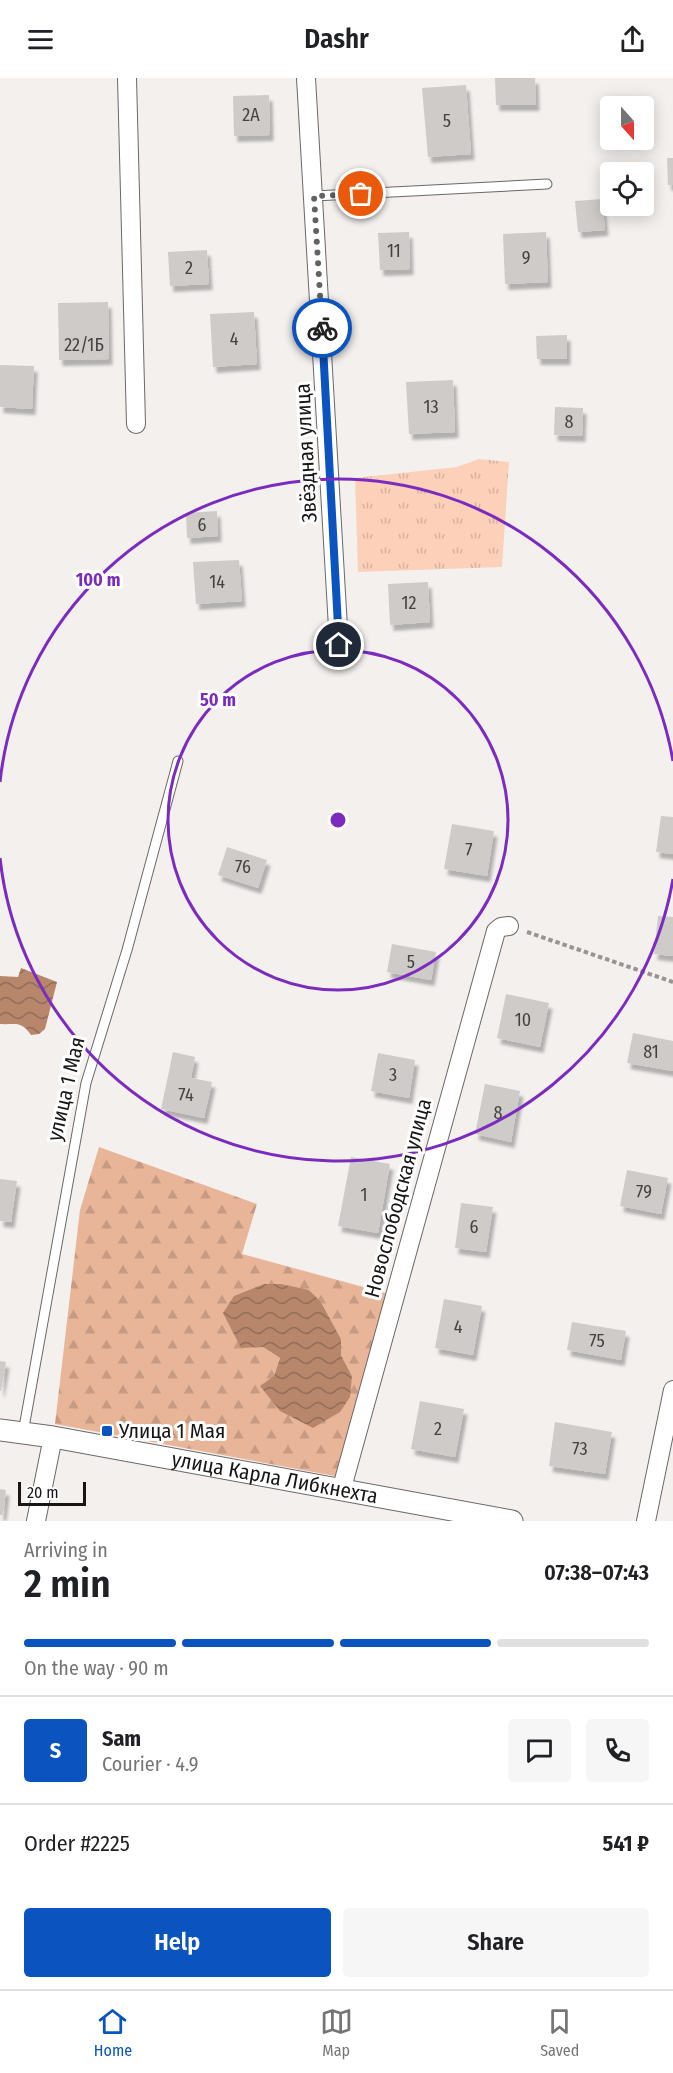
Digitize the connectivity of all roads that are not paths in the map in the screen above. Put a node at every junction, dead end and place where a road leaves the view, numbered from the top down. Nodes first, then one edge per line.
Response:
1 (127, 78) edge
2 (306, 78) edge
3 (547, 184) dead end
4 (314, 196) junction
5 (136, 424) dead end
6 (339, 645) dead end
7 (178, 761) dead end
8 (509, 926) road end
9 (673, 1390) edge
10 (0, 1430) edge
11 (23, 1433) junction
12 (53, 1437) junction
13 (341, 1491) junction
14 (36, 1521) edge
15 (512, 1521) edge
16 (646, 1521) edge

1 - 5 street
2 - 4 street, Звёздная улица
3 - 4 lane
4 - 6 street, Звёздная улица
7 - 11 lane, улица 1 Мая
8 - 13 street, Новослободская улица
9 - 16 street
10 - 11 street, улица Карла Либкнехта
11 - 12 street, улица Карла Либкнехта
12 - 13 street, улица Карла Либкнехта
12 - 14 street
13 - 15 street, улица Карла Либкнехта

